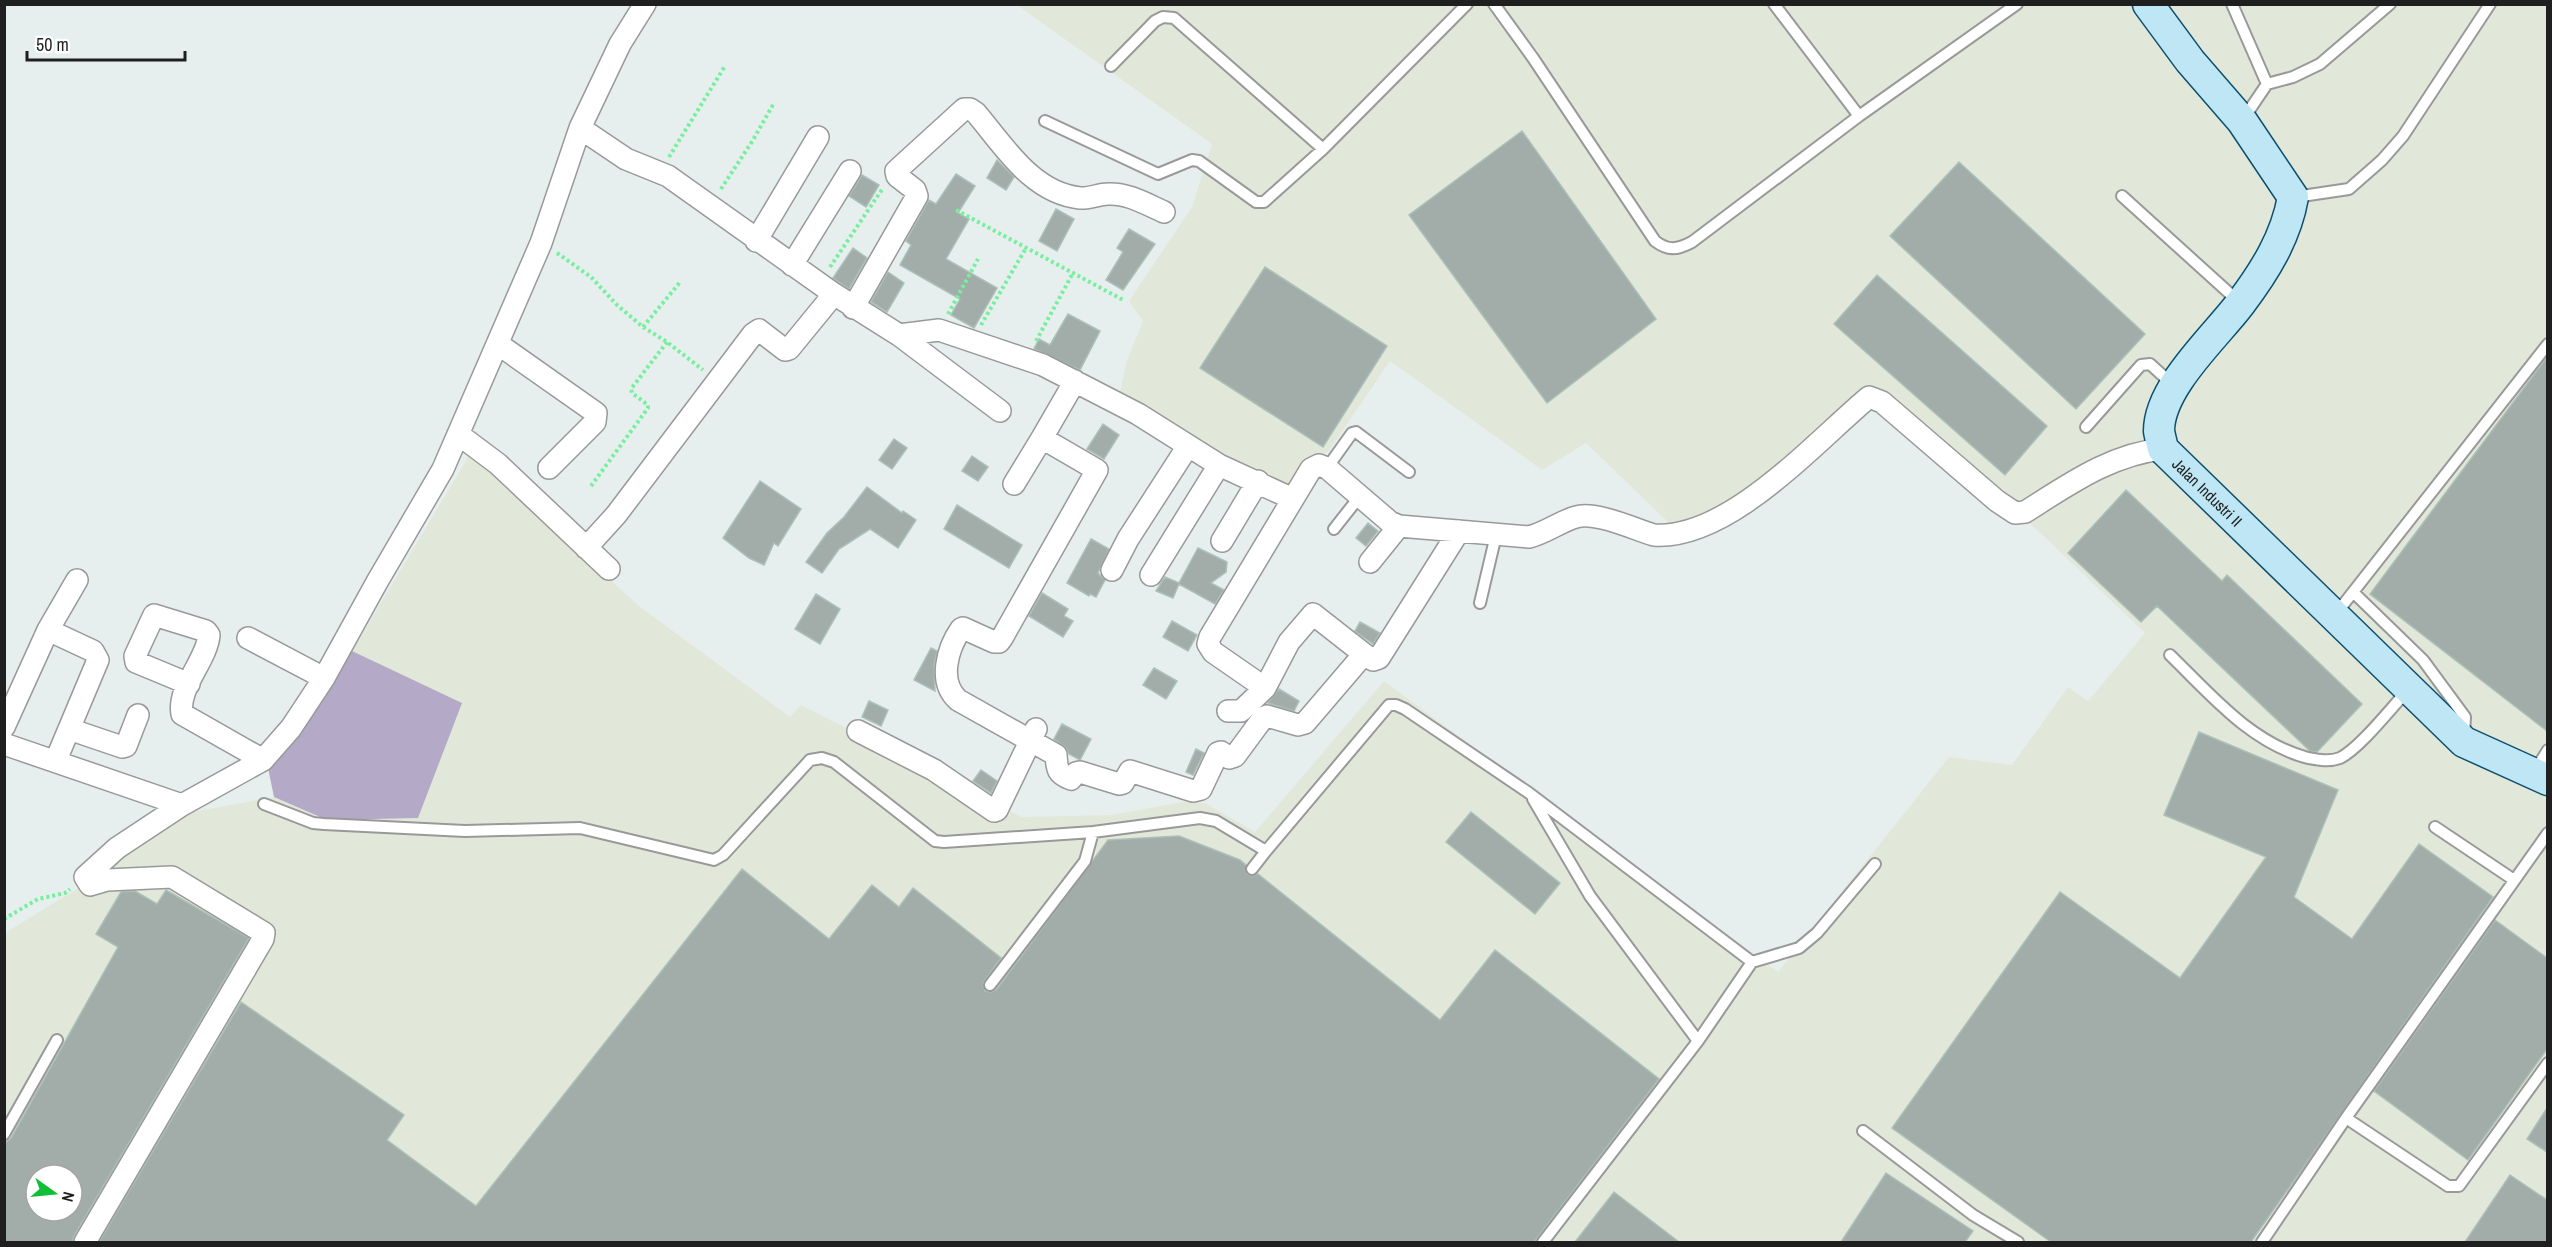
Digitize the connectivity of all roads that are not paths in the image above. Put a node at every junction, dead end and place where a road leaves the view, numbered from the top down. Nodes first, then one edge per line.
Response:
1 (645, 4) edge
2 (1467, 4) edge
3 (1494, 4) edge
4 (1774, 4) edge
5 (2017, 4) edge
6 (2148, 4) edge
7 (2232, 4) edge
8 (2390, 4) edge
9 (2490, 4) edge
10 (1112, 66) dead end
11 (2267, 84) junction
12 (1859, 116) junction
13 (1045, 121) dead end
14 (2242, 121) junction
15 (580, 128) junction
16 (818, 137) dead end
17 (1323, 149) junction
18 (850, 171) dead end
19 (2122, 196) dead end
20 (2294, 197) junction
21 (1164, 212) dead end
22 (756, 240) junction
23 (792, 265) junction
24 (826, 289) junction
25 (2241, 303) junction
26 (853, 308) junction
27 (899, 335) junction
28 (498, 344) junction
29 (2547, 344) edge
30 (1075, 381) junction
31 (2175, 386) junction
32 (1000, 411) dead end
33 (2086, 427) dead end
34 (458, 434) junction
35 (1042, 438) junction
36 (1188, 446) junction
37 (2163, 449) junction
38 (1220, 465) junction
39 (549, 468) dead end
40 (1328, 468) junction
41 (1409, 472) dead end
42 (1258, 480) junction
43 (1014, 484) dead end
44 (1360, 496) junction
45 (1293, 499) junction
46 (1399, 526) junction
47 (1334, 529) dead end
48 (1459, 531) junction
49 (1496, 535) junction
50 (1222, 542) dead end
51 (586, 548) junction
52 (1370, 562) dead end
53 (609, 569) dead end
54 (1112, 570) dead end
55 (1151, 576) dead end
56 (77, 580) dead end
57 (1480, 603) dead end
58 (2344, 604) junction
59 (48, 630) junction
60 (248, 638) dead end
61 (1364, 654) junction
62 (2170, 655) dead end
63 (324, 678) junction
64 (189, 684) dead end
65 (1265, 688) junction
66 (2411, 688) junction
67 (1228, 711) dead end
68 (138, 715) dead end
69 (4, 727) edge
70 (69, 729) junction
71 (858, 731) dead end
72 (1034, 734) junction
73 (2464, 742) junction
74 (4, 744) edge
75 (56, 760) junction
76 (263, 760) junction
77 (2543, 767) edge
78 (1529, 793) junction
79 (264, 804) dead end
80 (182, 805) junction
81 (2435, 827) dead end
82 (1093, 832) junction
83 (2547, 833) edge
84 (1266, 850) junction
85 (1875, 864) dead end
86 (1252, 869) dead end
87 (2514, 880) junction
88 (1752, 962) junction
89 (990, 985) dead end
90 (57, 1040) dead end
91 (1698, 1041) junction
92 (2547, 1063) edge
93 (2346, 1118) junction
94 (1863, 1131) dead end
95 (4, 1134) edge
96 (85, 1242) edge
97 (1543, 1242) edge
98 (2018, 1242) edge
99 (2262, 1242) edge

1 - 15 street
2 - 17 lane
3 - 12 lane
4 - 12 lane
5 - 12 lane
6 - 14 main road
7 - 11 lane
8 - 11 lane
9 - 20 lane
10 - 17 lane
11 - 14 lane
13 - 17 lane
14 - 20 main road
15 - 22 street
15 - 28 street
16 - 22 street
18 - 23 street
19 - 25 lane
20 - 25 main road, Jalan Industri II
21 - 26 street
22 - 23 street
23 - 24 street
24 - 26 street
24 - 51 street
25 - 31 main road, Jalan Industri II
26 - 27 street
27 - 30 street
27 - 32 street
28 - 34 street
28 - 39 street
29 - 58 lane
30 - 35 street
30 - 36 street
31 - 33 lane
31 - 37 main road, Jalan Industri II
34 - 51 street
34 - 63 street
35 - 43 street
35 - 72 street
36 - 38 street
36 - 54 street
37 - 49 street
37 - 58 main road, Jalan Industri II
38 - 42 street
38 - 55 street
40 - 41 lane
40 - 44 street
40 - 45 street
42 - 45 street
42 - 50 street
44 - 46 street
44 - 47 lane
45 - 65 street
46 - 48 street
46 - 52 street
48 - 49 street
48 - 61 street
49 - 57 lane
51 - 53 street
56 - 59 street
58 - 66 main road, Jalan Industri II
58 - 73 lane
59 - 69 street
59 - 70 street
60 - 63 street
61 - 65 street
61 - 72 street
62 - 66 lane
63 - 76 street
64 - 76 street
65 - 67 street
66 - 73 main road, Jalan Industri II
68 - 70 street
70 - 75 street
71 - 72 street
73 - 77 main road, Jalan Industri II
74 - 75 street
75 - 80 street
76 - 80 street
78 - 84 lane
78 - 88 lane
78 - 91 lane
79 - 82 lane
80 - 96 street
81 - 87 lane
82 - 84 lane
82 - 89 lane
83 - 87 lane
84 - 86 lane
85 - 88 lane
87 - 93 lane
88 - 91 lane
90 - 95 lane
91 - 97 lane
92 - 93 lane
93 - 99 lane
94 - 98 lane

